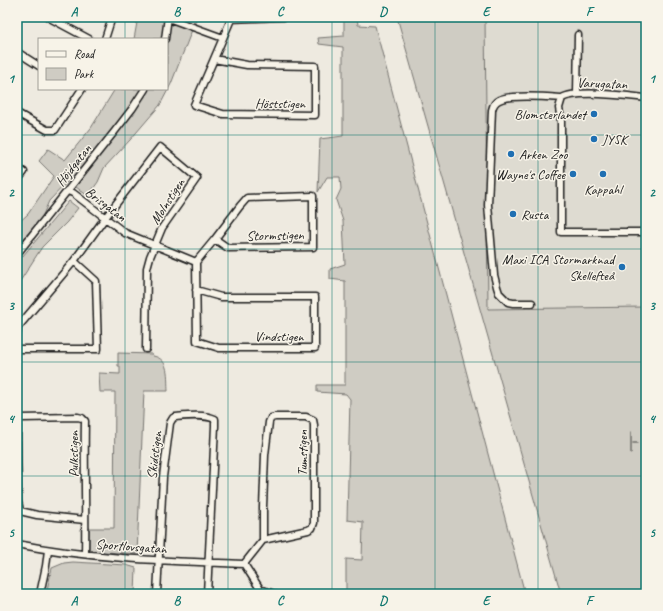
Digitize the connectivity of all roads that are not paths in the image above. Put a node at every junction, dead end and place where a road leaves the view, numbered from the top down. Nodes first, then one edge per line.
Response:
1 (48, 17) edge
2 (112, 17) edge
3 (284, 17) edge
4 (168, 18) edge
5 (231, 18) edge
6 (578, 34) dead end
7 (88, 38) edge
8 (105, 38) edge
9 (165, 38) edge
10 (223, 38) junction
11 (17, 52) edge
12 (214, 59) junction
13 (38, 65) edge
14 (81, 90) edge
15 (144, 91) edge
16 (577, 94) junction
17 (562, 98) junction
18 (646, 98) edge
19 (17, 113) edge
20 (17, 168) edge
21 (17, 182) edge
22 (68, 191) junction
23 (105, 218) junction
24 (646, 232) edge
25 (215, 239) junction
26 (155, 245) junction
27 (17, 254) edge
28 (74, 261) junction
29 (196, 262) junction
30 (196, 290) junction
31 (532, 302) dead end
32 (17, 333) edge
33 (146, 348) dead end
34 (17, 349) edge
35 (85, 520) junction
36 (263, 540) junction
37 (17, 544) edge
38 (48, 550) junction
39 (85, 554) junction
40 (158, 560) junction
41 (209, 563) junction
42 (244, 564) junction
43 (260, 591) edge
44 (40, 594) edge
45 (158, 594) edge
46 (208, 594) edge
47 (274, 594) edge

1 - 7 street
2 - 8 street
3 - 5 street
4 - 9 street
4 - 10 street
5 - 10 street, Höststigen
6 - 16 street
10 - 12 street, Höststigen
11 - 13 street
12 - 12 street, Höststigen
14 - 19 street
15 - 22 street, Höjdgatan
16 - 17 street, Varugatan
16 - 18 street, Varugatan
17 - 24 street, Varugatan
17 - 31 street
20 - 21 street
22 - 23 street, Brisgatan
22 - 27 street, Höjdgatan
23 - 26 street, Brisgatan
23 - 26 street, Molnstigen
23 - 28 street
25 - 25 street, Stormstigen
25 - 29 street, Stormstigen
26 - 29 street, Brisgatan
26 - 33 street, Molnstigen
28 - 32 street
28 - 34 street
29 - 30 street, Vindstigen
30 - 30 street, Vindstigen
35 - 35 street, Pulkstigen
35 - 39 street, Pulkstigen
36 - 36 street, Tumstigen
36 - 42 street
37 - 38 street, Sportlovsgatan
38 - 39 street, Sportlovsgatan
38 - 44 street
39 - 40 street, Sportlovsgatan
40 - 41 street, Sportlovsgatan
40 - 41 street, Skidstigen
40 - 45 street
41 - 42 street, Sportlovsgatan
41 - 46 street
42 - 43 street
43 - 47 street

